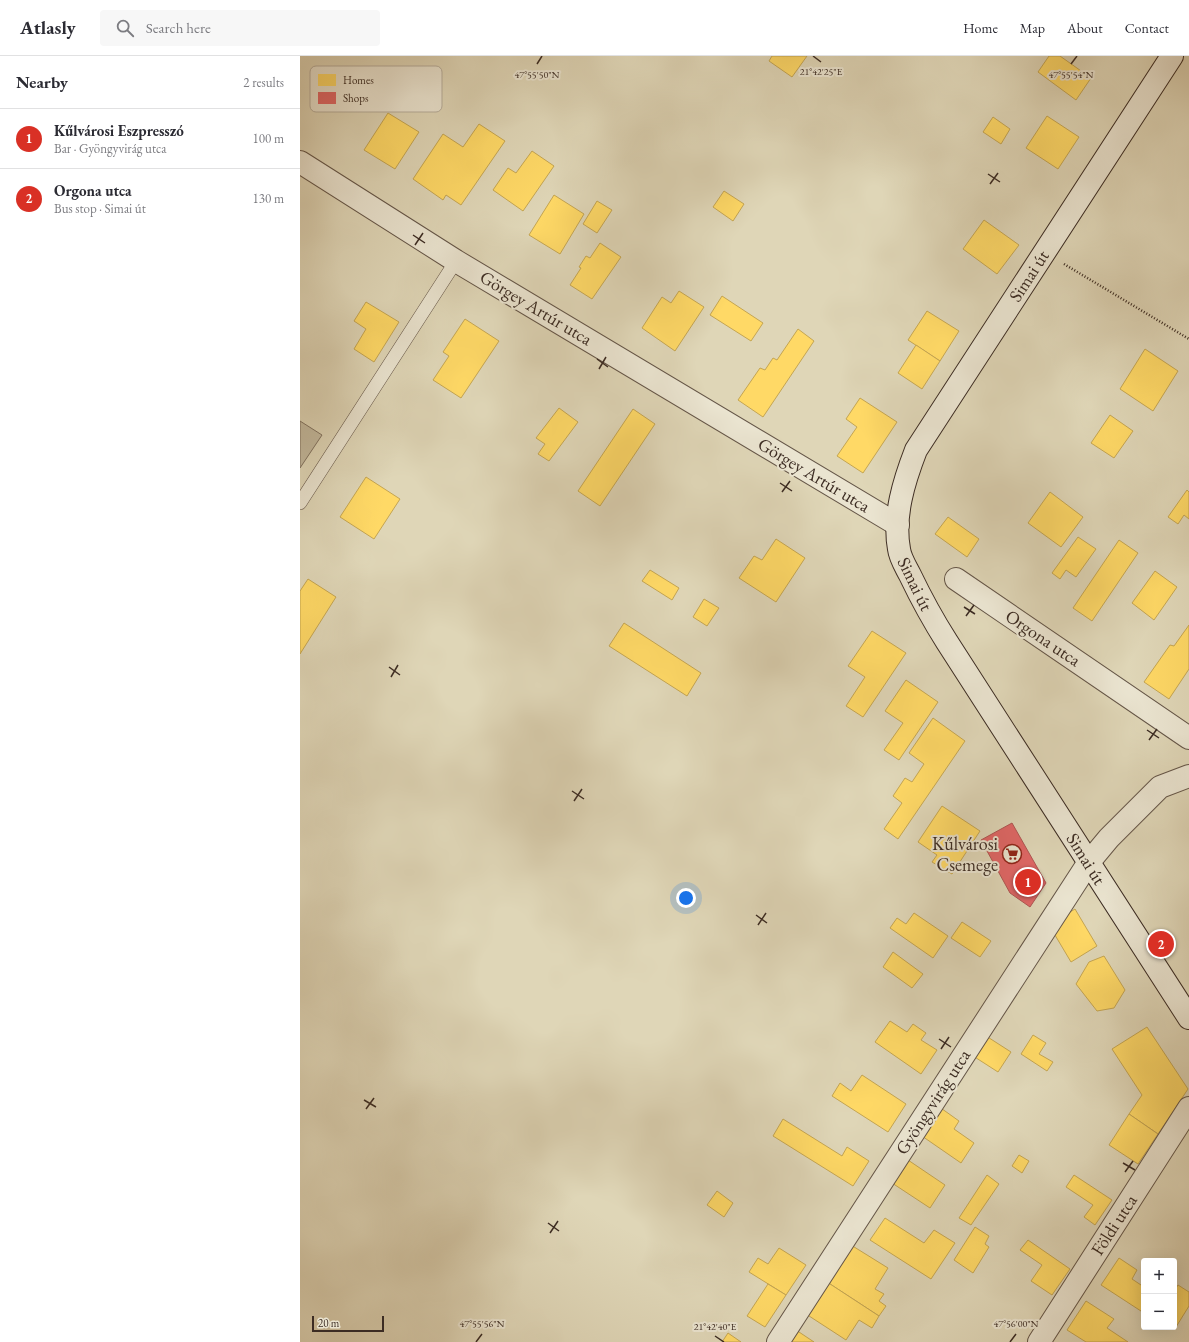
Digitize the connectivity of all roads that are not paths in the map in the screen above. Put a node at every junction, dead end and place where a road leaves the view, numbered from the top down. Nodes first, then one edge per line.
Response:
1 (1172, 56) edge
2 (300, 162) edge
3 (456, 260) junction
4 (300, 503) edge
5 (898, 525) junction
6 (956, 579) dead end
7 (1189, 738) edge
8 (1189, 776) edge
9 (1089, 862) junction
10 (1189, 1018) edge
11 (1189, 1108) edge
12 (778, 1342) edge
13 (1039, 1342) edge

1 - 5 street, Simai út
2 - 3 street, Görgey Artúr utca
3 - 4 lane
3 - 5 street, Görgey Artúr utca
5 - 9 street, Simai út
6 - 7 street, Orgona utca
8 - 9 street
9 - 10 street, Simai út
9 - 12 street, Gyöngyvirág utca
11 - 13 street, Földi utca

